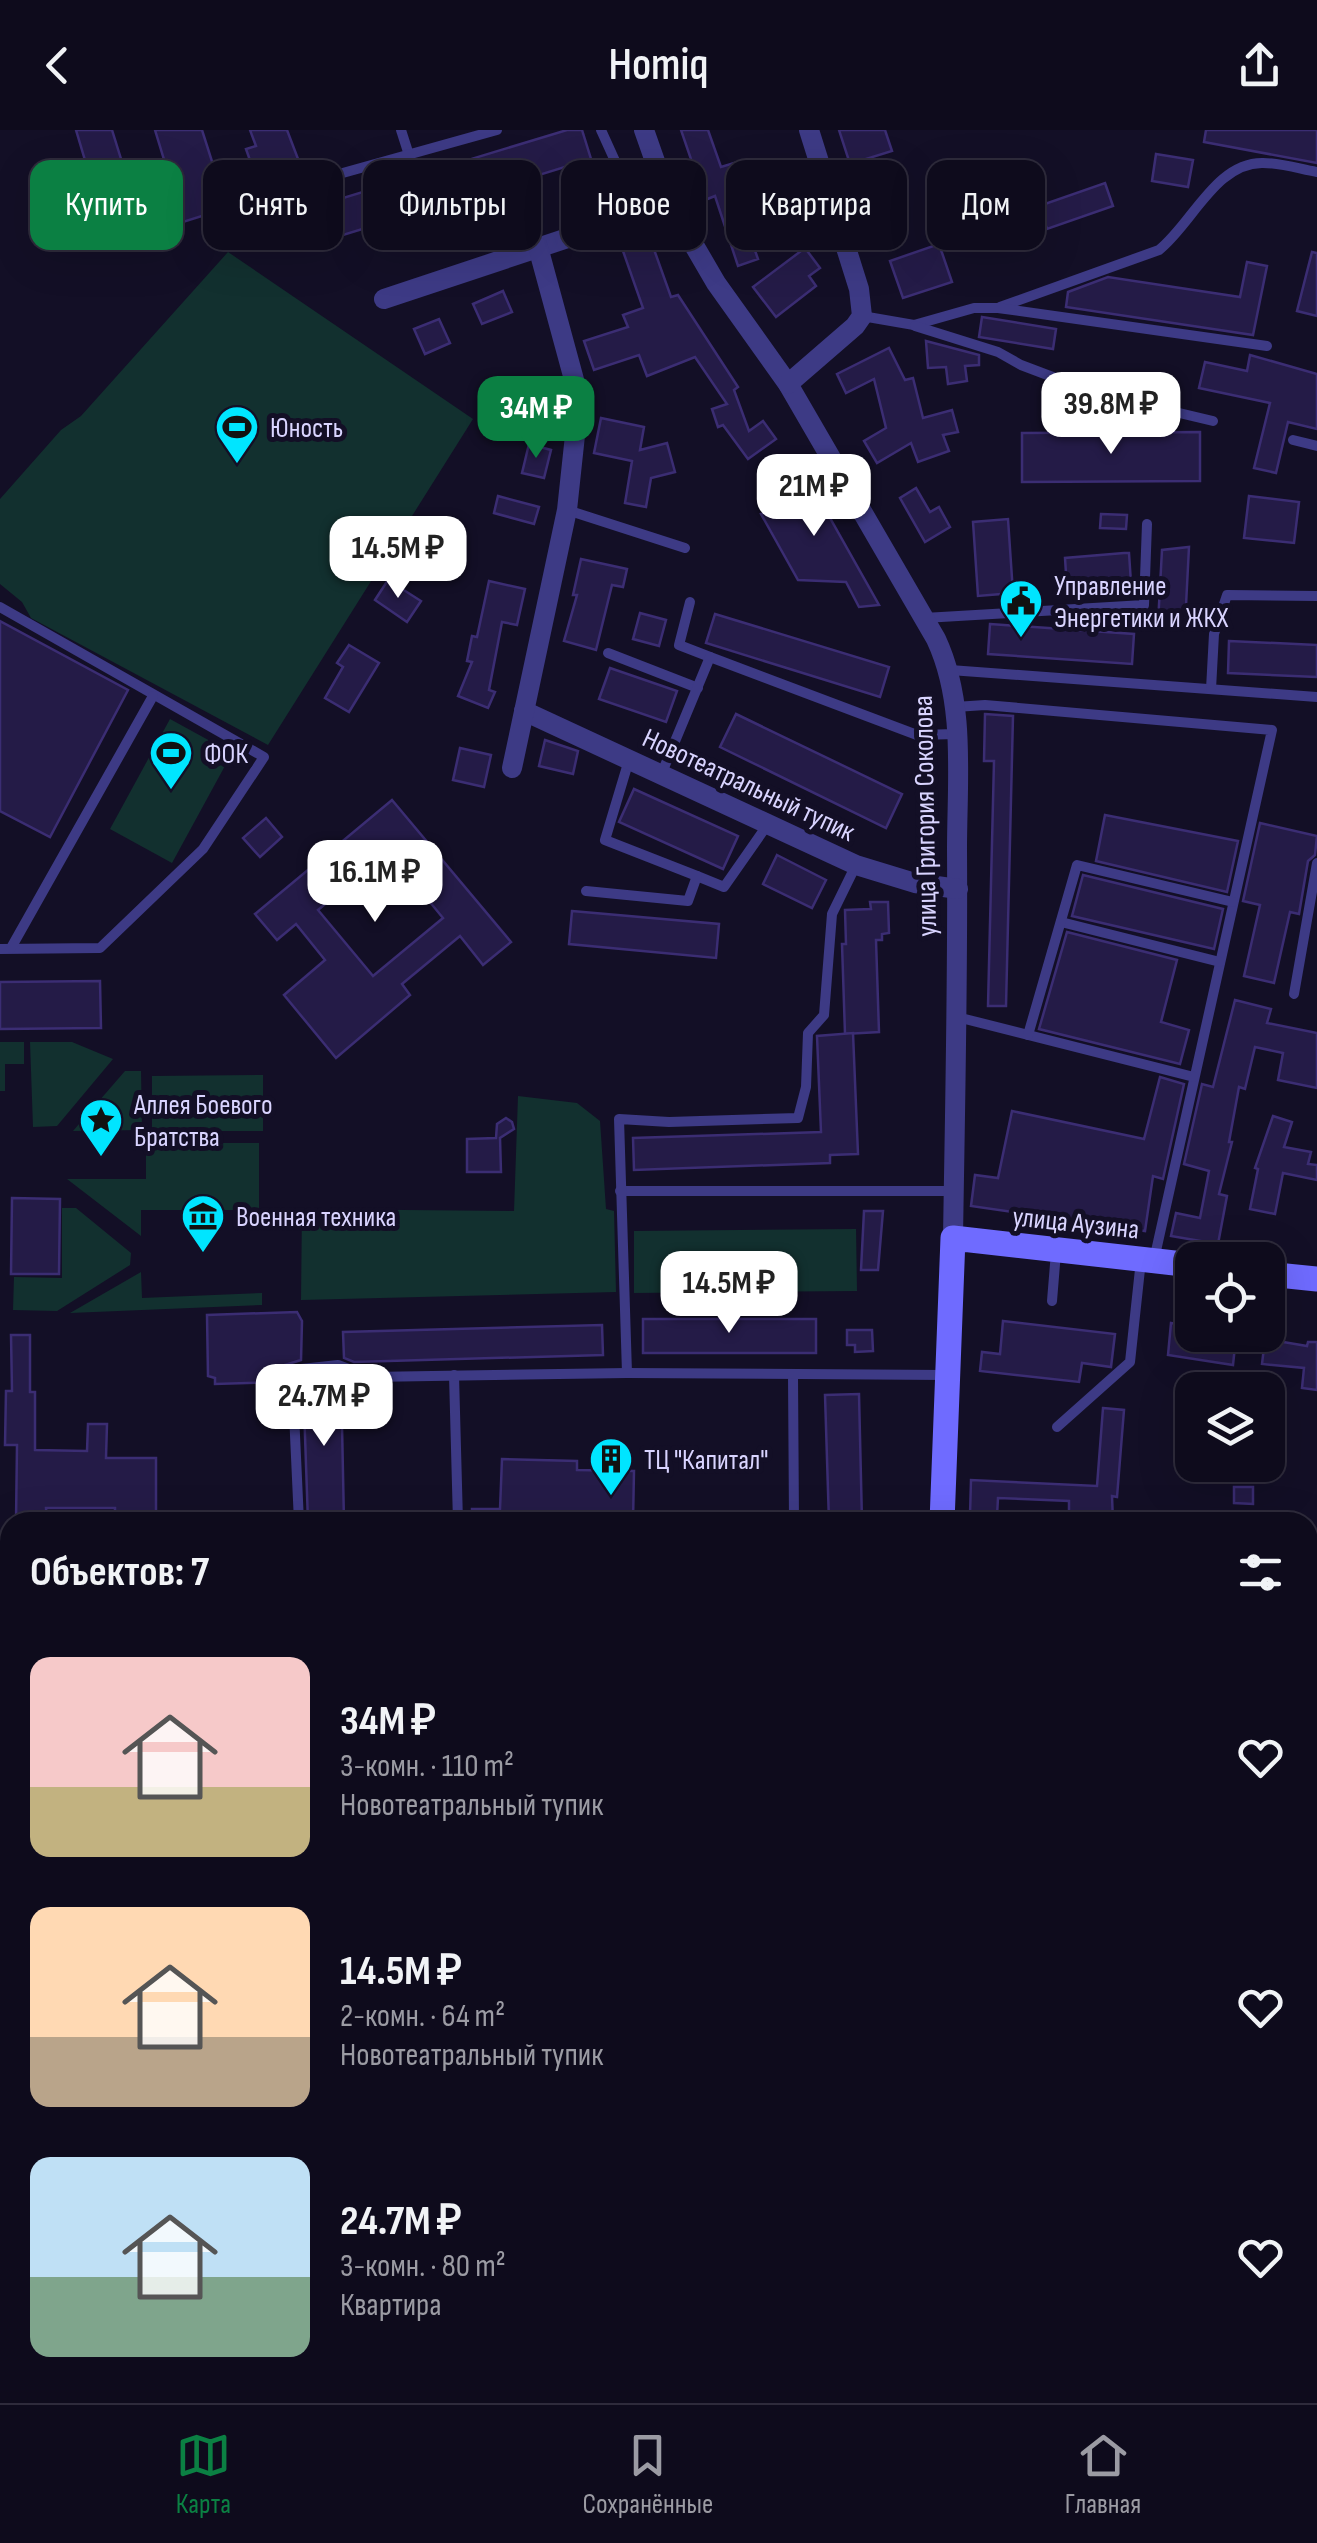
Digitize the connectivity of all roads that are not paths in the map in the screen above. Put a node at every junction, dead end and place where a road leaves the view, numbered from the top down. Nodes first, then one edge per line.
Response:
1 (401, 130) edge
2 (497, 130) edge
3 (601, 130) edge
4 (644, 130) edge
5 (809, 130) edge
6 (409, 154) junction
7 (615, 160) edge
8 (651, 160) edge
9 (1317, 172) edge
10 (343, 173) edge
11 (532, 250) edge
12 (539, 250) edge
13 (693, 250) edge
14 (384, 298) dead end
15 (998, 308) junction
16 (862, 316) junction
17 (914, 326) junction
18 (1267, 346) dead end
19 (788, 384) junction
20 (1213, 421) dead end
21 (1294, 440) dead end
22 (1317, 446) edge
23 (567, 510) junction
24 (1147, 524) dead end
25 (685, 548) dead end
26 (1317, 596) edge
27 (690, 602) dead end
28 (0, 607) edge
29 (924, 618) junction
30 (608, 653) dead end
31 (710, 657) junction
32 (950, 670) junction
33 (698, 688) junction
34 (1211, 689) junction
35 (153, 696) junction
36 (1317, 696) edge
37 (954, 706) junction
38 (524, 711) junction
39 (956, 734) junction
40 (629, 760) junction
41 (512, 768) dead end
42 (661, 775) junction
43 (768, 824) junction
44 (1317, 863) edge
45 (856, 865) junction
46 (697, 876) junction
47 (958, 890) junction
48 (586, 891) dead end
49 (1233, 902) junction
50 (1060, 922) junction
51 (5, 948) edge
52 (1220, 962) junction
53 (1294, 994) dead end
54 (957, 1017) junction
55 (1028, 1035) junction
56 (1194, 1077) junction
57 (620, 1191) junction
58 (954, 1191) junction
59 (952, 1238) junction
60 (1057, 1250) junction
61 (1147, 1260) junction
62 (1175, 1263) edge
63 (1285, 1276) edge
64 (1317, 1279) edge
65 (1052, 1301) dead end
66 (627, 1373) junction
67 (454, 1374) junction
68 (948, 1375) junction
69 (792, 1376) junction
70 (1057, 1427) dead end
71 (299, 1512) edge
72 (458, 1512) edge
73 (794, 1512) edge
74 (942, 1512) edge

1 - 6 lane
2 - 6 lane
3 - 7 lane
4 - 8 street, улица Григория Соколова
5 - 16 street
6 - 10 lane
9 - 15 lane
11 - 14 street
12 - 23 street
13 - 19 street, улица Григория Соколова
15 - 17 lane
15 - 18 lane
16 - 17 lane
16 - 19 street
17 - 20 lane
19 - 29 street, улица Григория Соколова
21 - 22 lane
23 - 25 lane
23 - 38 street
24 - 29 lane
26 - 34 lane
27 - 31 lane
28 - 35 lane
29 - 32 street, улица Григория Соколова
30 - 33 lane
31 - 33 lane
31 - 39 lane
32 - 34 lane
32 - 37 street, улица Григория Соколова
33 - 42 lane
34 - 36 lane
35 - 51 lane
35 - 51 lane
37 - 39 street, улица Григория Соколова
37 - 49 lane
38 - 40 street, Новотеатральный тупик
38 - 41 street
39 - 47 street, улица Григория Соколова
40 - 42 street, Новотеатральный тупик
40 - 46 lane
42 - 43 street, Новотеатральный тупик
43 - 45 street, Новотеатральный тупик
43 - 46 lane
44 - 53 lane
45 - 47 street, Новотеатральный тупик
45 - 57 lane
46 - 48 lane
47 - 54 street, улица Григория Соколова
49 - 50 lane
49 - 52 lane
50 - 52 lane
50 - 55 lane
52 - 56 lane
54 - 55 lane
54 - 58 street, улица Григория Соколова
55 - 56 lane
56 - 61 lane
57 - 58 lane
57 - 66 lane
58 - 59 street, улица Григория Соколова
59 - 60 main road, улица Аузина
59 - 68 main road, улица Григория Соколова
60 - 61 main road, улица Аузина
60 - 65 lane
61 - 62 main road, улица Аузина
61 - 70 lane
63 - 64 main road
66 - 67 lane
66 - 69 lane
67 - 71 lane
67 - 72 lane
68 - 69 lane
68 - 74 main road, улица Григория Соколова
69 - 73 lane

